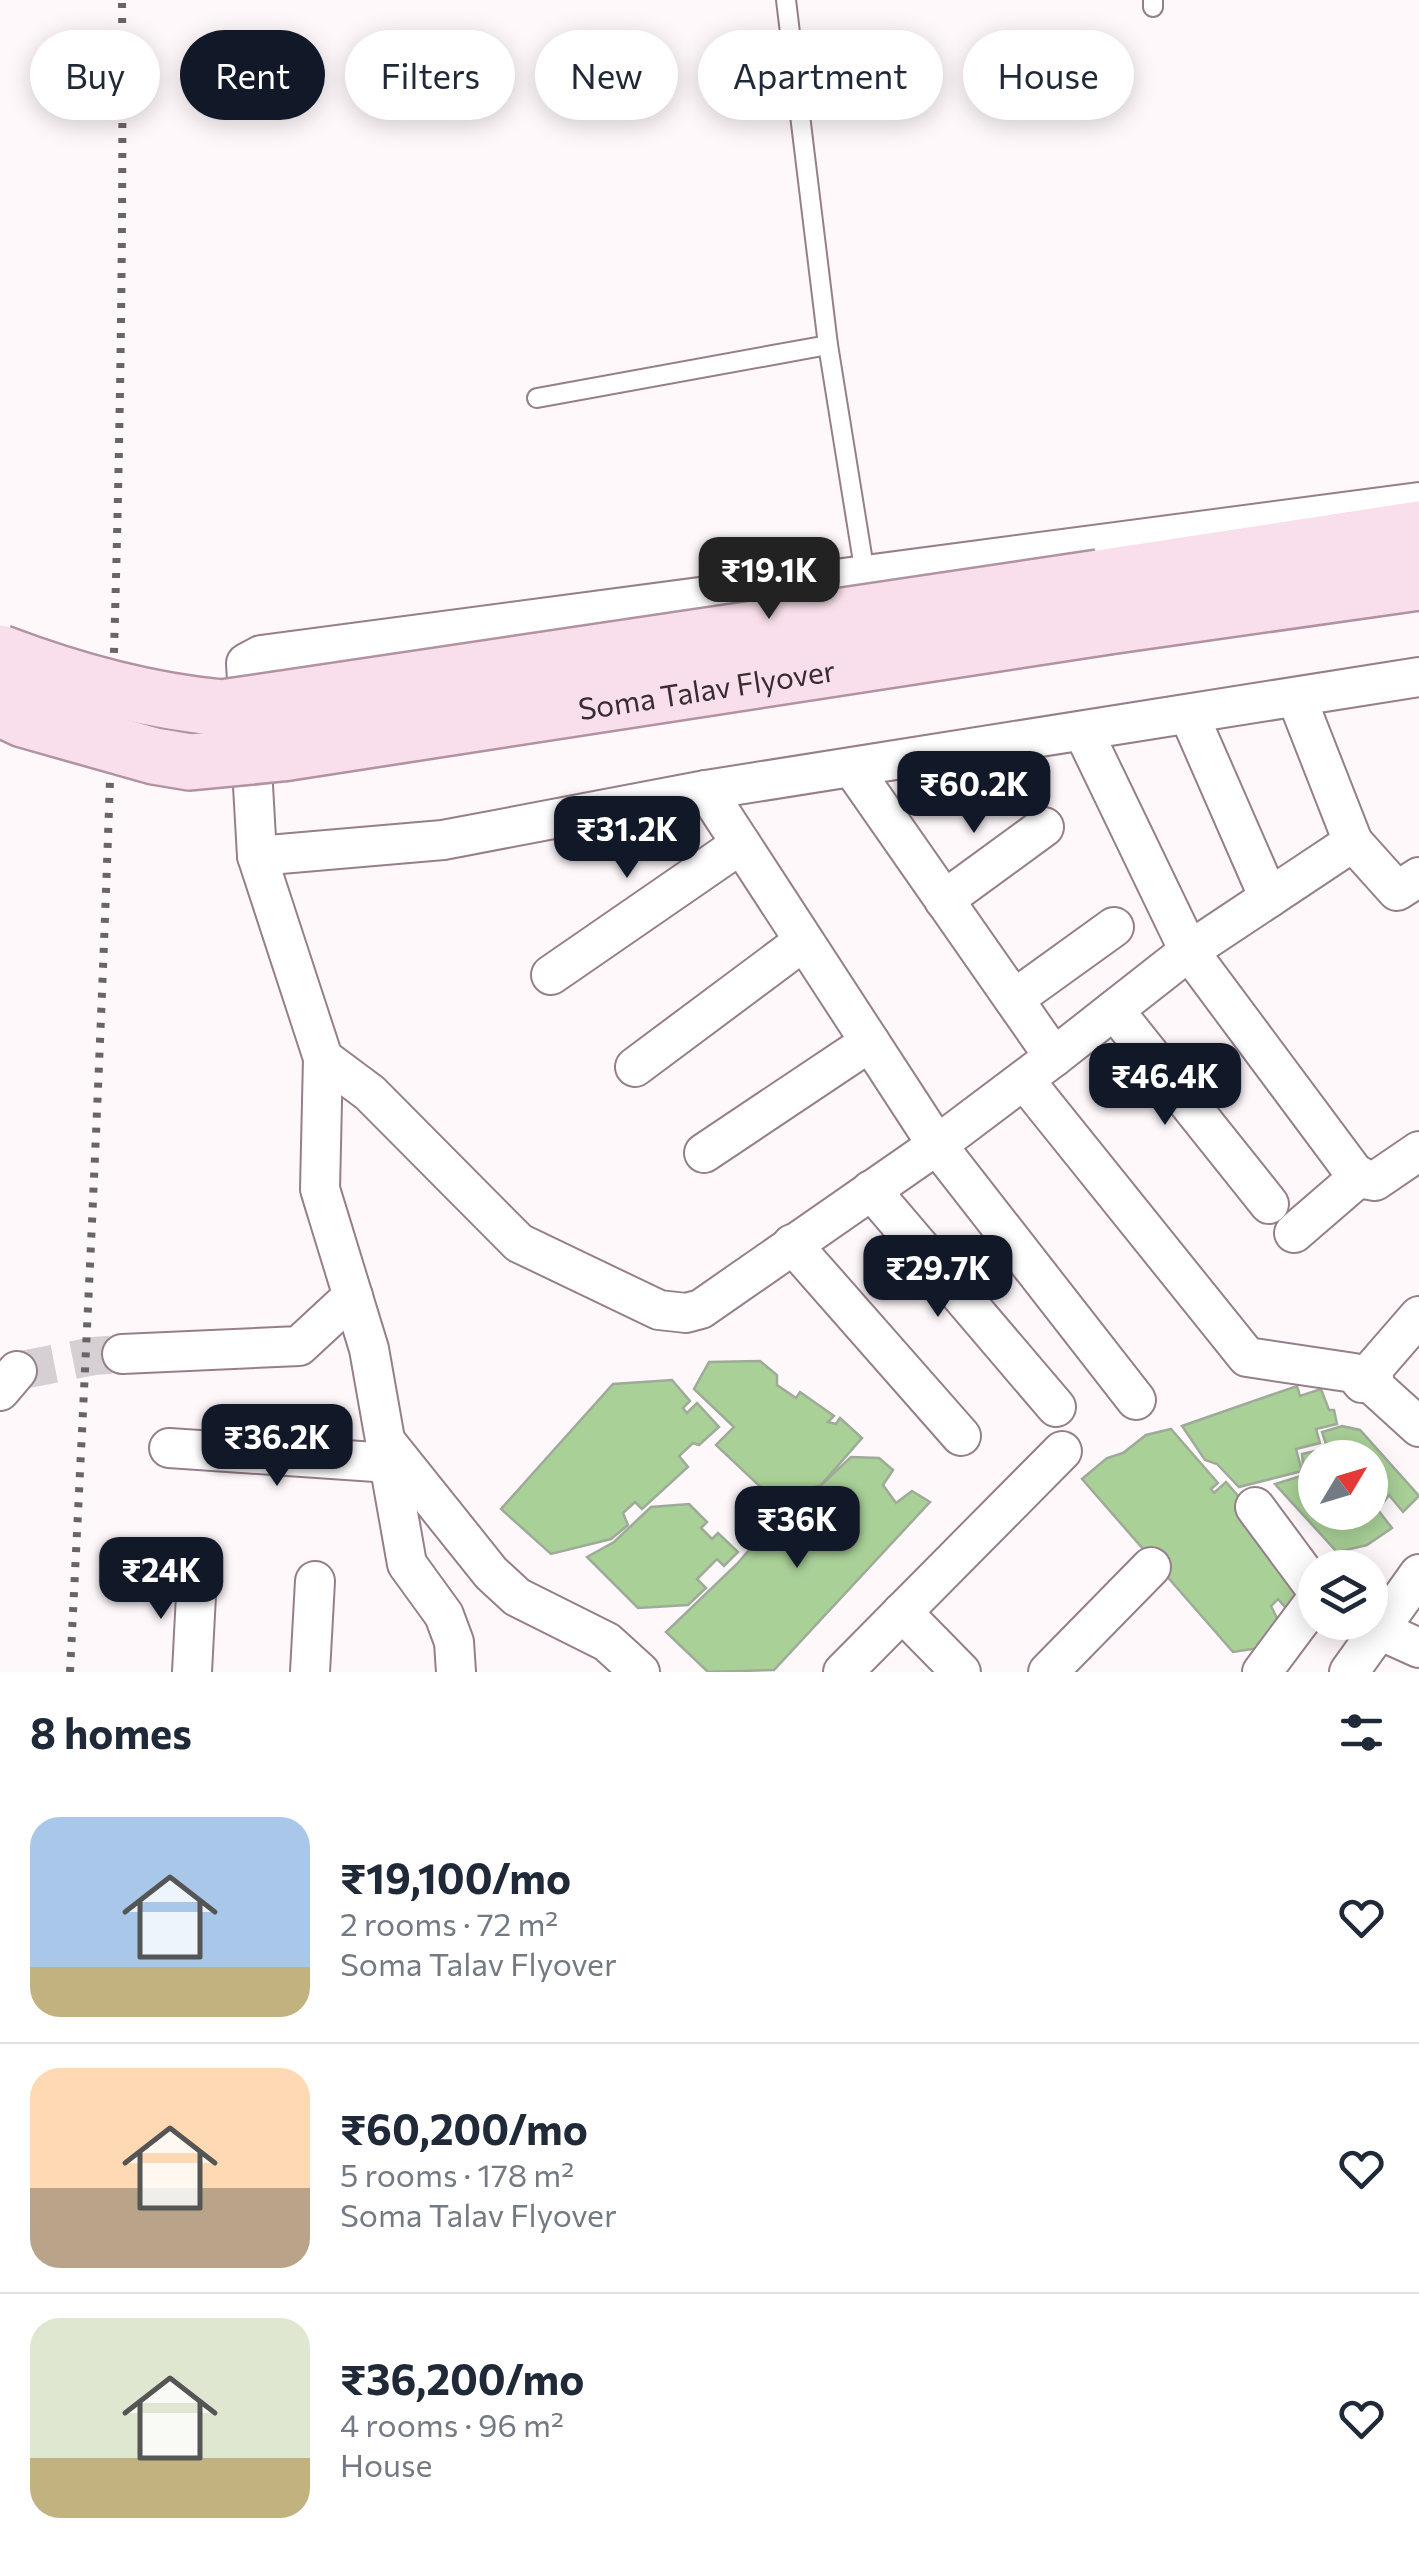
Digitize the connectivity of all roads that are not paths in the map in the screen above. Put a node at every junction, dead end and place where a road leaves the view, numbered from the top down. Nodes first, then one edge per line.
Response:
1 (786, 0) edge
2 (828, 345) junction
3 (537, 398) dead end
4 (1419, 485) edge
5 (1419, 502) edge
6 (1419, 529) edge
7 (1419, 582) edge
8 (0, 653) edge
9 (1419, 677) edge
10 (1297, 699) junction
11 (0, 708) edge
12 (1188, 715) junction
13 (1083, 731) junction
14 (853, 769) junction
15 (706, 790) junction
16 (1044, 827) dead end
17 (1352, 842) junction
18 (741, 844) junction
19 (257, 856) junction
20 (1419, 877) edge
21 (1268, 898) junction
22 (944, 900) junction
23 (1114, 927) dead end
24 (804, 941) junction
25 (1189, 951) junction
26 (552, 975) dead end
27 (1014, 1000) junction
28 (1114, 1010) junction
29 (870, 1042) junction
30 (322, 1058) junction
31 (635, 1067) dead end
32 (1039, 1069) junction
33 (938, 1145) junction
34 (1419, 1151) edge
35 (704, 1154) dead end
36 (1359, 1177) junction
37 (871, 1190) junction
38 (1269, 1204) dead end
39 (1294, 1233) dead end
40 (792, 1244) junction
41 (353, 1296) junction
42 (1414, 1331) edge
43 (122, 1354) tunnel mouth
44 (1362, 1383) dead end
45 (1136, 1400) dead end
46 (1056, 1407) dead end
47 (1419, 1426) edge
48 (961, 1436) dead end
49 (169, 1448) dead end
50 (1062, 1451) dead end
51 (388, 1452) junction
52 (1255, 1507) dead end
53 (1150, 1567) dead end
54 (1298, 1567) edge
55 (1419, 1574) edge
56 (196, 1576) dead end
57 (315, 1581) dead end
58 (902, 1612) junction
59 (1388, 1617) edge
60 (1298, 1623) edge
61 (1388, 1634) edge
62 (1372, 1640) edge
63 (1419, 1648) edge
64 (192, 1672) edge
65 (310, 1672) edge
66 (456, 1672) edge
67 (640, 1672) edge
68 (842, 1672) edge
69 (962, 1672) edge
70 (1048, 1672) edge
71 (1262, 1672) edge
72 (1349, 1672) edge

1 - 2 lane
2 - 3 lane
2 - 4 lane
5 - 19 street
6 - 8 main road, Soma Talav Flyover, bridge
7 - 11 main road, Soma Talav Flyover, bridge
9 - 10 street
10 - 12 street
10 - 17 street
12 - 13 street
12 - 21 street
13 - 14 street
13 - 25 street
14 - 15 street
14 - 22 street
15 - 18 street
15 - 19 street
16 - 22 street
17 - 20 street
17 - 21 street
18 - 24 street
18 - 26 street
19 - 30 street
21 - 25 street
22 - 27 street
23 - 27 street
24 - 29 street
24 - 31 street
25 - 28 street
25 - 36 street
27 - 32 street
28 - 32 street
28 - 38 street
29 - 33 street
29 - 35 street
30 - 40 street
30 - 41 street
32 - 33 street
32 - 44 street
33 - 37 street
33 - 45 street
34 - 36 street
36 - 39 street
37 - 40 street
37 - 46 street
40 - 48 street
41 - 43 street
41 - 51 street
42 - 47 street
49 - 51 street
50 - 58 street
51 - 66 street
51 - 67 street
52 - 54 street
53 - 70 street
55 - 59 street
56 - 64 street
57 - 65 street
58 - 68 street
58 - 69 street
60 - 71 street
61 - 63 street
62 - 72 street

